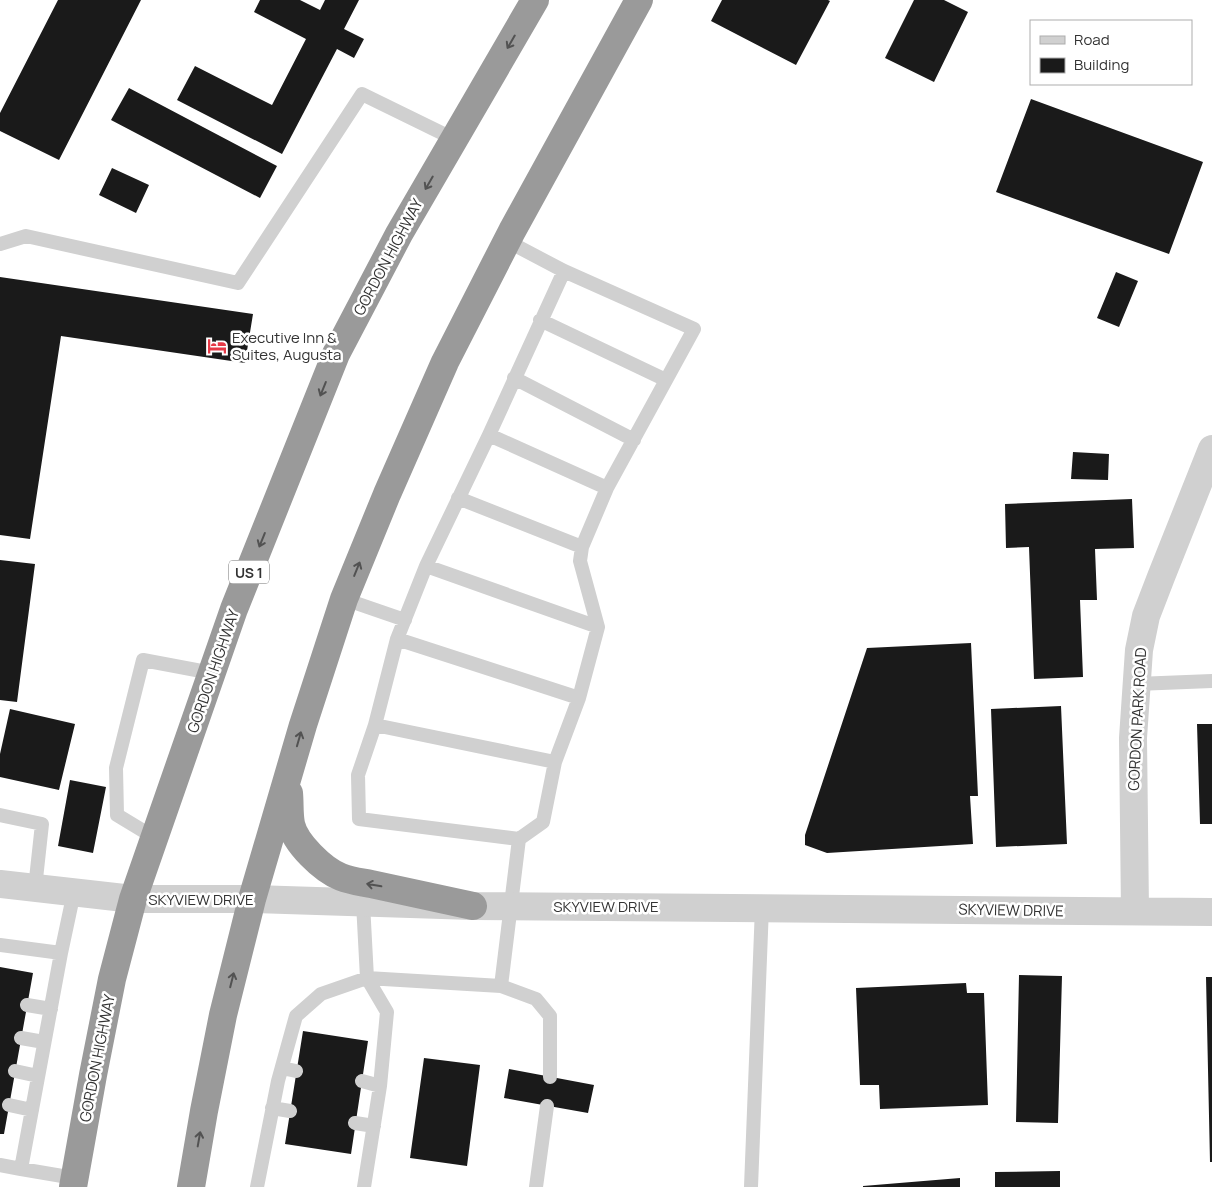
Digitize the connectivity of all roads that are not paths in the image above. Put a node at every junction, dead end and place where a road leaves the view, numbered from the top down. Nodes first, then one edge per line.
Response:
1 (535, 0) edge
2 (639, 0) edge
3 (454, 139) junction
4 (507, 241) junction
5 (0, 244) edge
6 (564, 271) junction
7 (540, 320) junction
8 (514, 378) junction
9 (666, 380) junction
10 (489, 435) junction
11 (634, 440) junction
12 (1212, 449) edge
13 (607, 488) junction
14 (458, 498) junction
15 (582, 546) junction
16 (426, 566) junction
17 (344, 600) junction
18 (405, 620) junction
19 (598, 627) junction
20 (397, 639) junction
21 (212, 673) junction
22 (1212, 681) edge
23 (1136, 684) junction
24 (579, 698) junction
25 (375, 725) junction
26 (555, 762) junction
27 (288, 776) junction
28 (0, 815) edge
29 (155, 838) junction
30 (519, 838) junction
31 (0, 884) edge
32 (35, 888) junction
33 (74, 892) junction
34 (133, 899) junction
35 (252, 899) junction
36 (363, 903) junction
37 (473, 906) junction
38 (510, 906) junction
39 (762, 908) junction
40 (1135, 911) junction
41 (1212, 912) edge
42 (0, 945) edge
43 (61, 953) junction
44 (367, 978) junction
45 (501, 986) junction
46 (28, 1005) dead end
47 (51, 1009) junction
48 (21, 1038) dead end
49 (44, 1042) junction
50 (282, 1068) junction
51 (16, 1071) dead end
52 (296, 1071) dead end
53 (38, 1076) junction
54 (550, 1076) dead end
55 (362, 1082) dead end
56 (380, 1086) junction
57 (9, 1105) dead end
58 (547, 1106) dead end
59 (272, 1108) junction
60 (32, 1110) junction
61 (290, 1111) dead end
62 (355, 1123) dead end
63 (374, 1126) junction
64 (0, 1165) edge
65 (21, 1169) junction
66 (74, 1182) edge
67 (196, 1186) edge
68 (257, 1187) edge
69 (364, 1187) edge
70 (536, 1187) edge
71 (751, 1187) edge

1 -> 3 highway, GORDON HIGHWAY / US 1
2 - 4 highway
3 - 5 lane
3 -> 21 highway, GORDON HIGHWAY / US 1
4 - 6 lane
17 -> 4 highway
6 - 7 lane
6 - 9 lane
7 - 8 lane
7 - 9 lane
8 - 10 lane
8 - 11 lane
9 - 11 lane
10 - 13 lane
10 - 14 lane
11 - 13 lane
12 - 23 street, GORDON PARK ROAD
13 - 15 lane
14 - 15 lane
14 - 16 lane
15 - 19 lane
16 - 18 lane
16 - 19 lane
17 - 18 lane
27 -> 17 highway
18 - 20 lane
19 - 24 lane
20 - 24 lane
20 - 25 lane
21 - 29 highway, GORDON HIGHWAY / US 1
21 - 29 lane
22 - 23 lane
23 - 40 street, GORDON PARK ROAD
24 - 26 lane
25 - 26 lane
25 - 30 lane
26 - 30 lane
27 - 35 highway
37 -> 27 highway
28 - 32 lane
29 - 34 highway, GORDON HIGHWAY / US 1
30 - 38 lane
31 - 32 street, SKYVIEW DRIVE
32 - 33 street, SKYVIEW DRIVE
33 - 34 street, SKYVIEW DRIVE
33 - 43 lane
34 - 35 street, SKYVIEW DRIVE
34 - 66 highway, GORDON HIGHWAY / US 1
35 - 36 street, SKYVIEW DRIVE
67 -> 35 highway
36 - 37 street, SKYVIEW DRIVE
36 - 44 lane
37 - 38 street, SKYVIEW DRIVE
38 - 39 street, SKYVIEW DRIVE
38 - 45 lane
39 - 40 street, SKYVIEW DRIVE
39 - 71 lane
40 - 41 street, SKYVIEW DRIVE
42 - 43 lane
43 - 47 lane
44 - 45 lane
44 - 50 lane
44 - 56 lane
45 - 54 lane
46 - 47 lane
47 - 49 lane
48 - 49 lane
49 - 53 lane
50 - 52 lane
50 - 59 lane
51 - 53 lane
53 - 60 lane
55 - 56 lane
56 - 63 lane
57 - 60 lane
58 - 70 lane
59 - 61 lane
59 - 68 lane
60 - 65 lane
62 - 63 lane
63 - 69 lane
64 - 65 lane
65 - 66 lane

